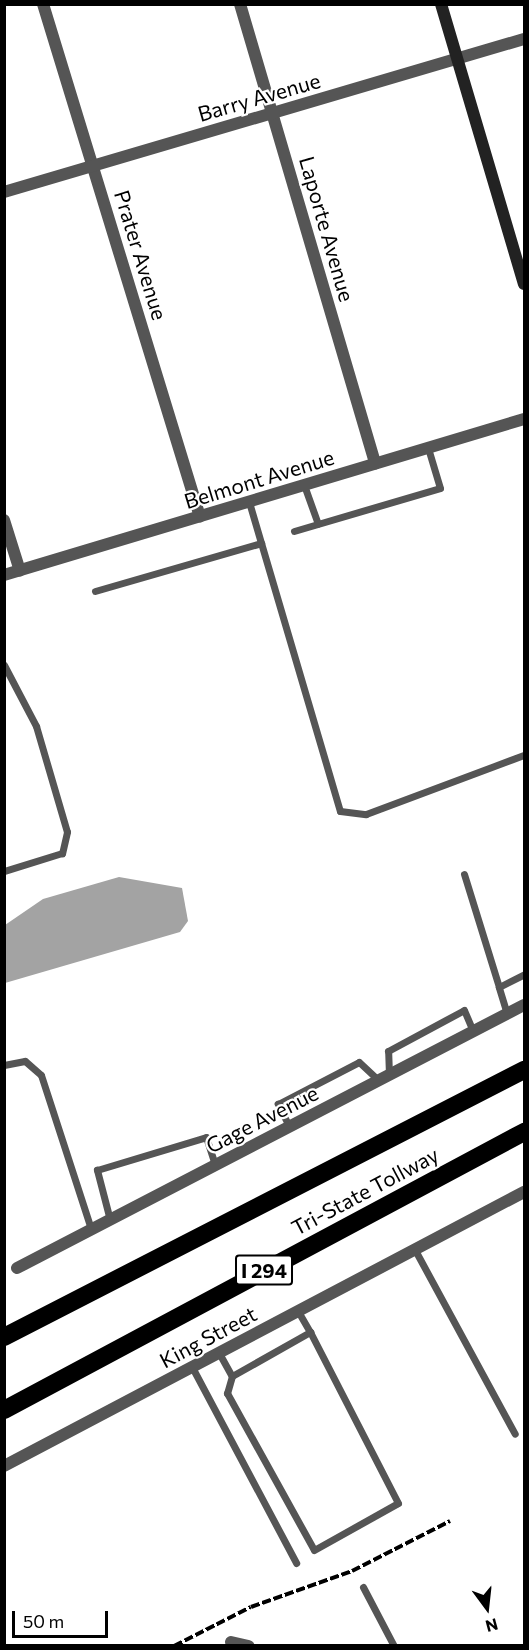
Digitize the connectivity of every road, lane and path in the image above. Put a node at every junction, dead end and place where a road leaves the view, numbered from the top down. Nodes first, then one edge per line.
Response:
1 (44, 4) edge
2 (240, 4) edge
3 (441, 4) edge
4 (525, 39) edge
5 (457, 59) junction
6 (273, 113) junction
7 (93, 166) junction
8 (4, 192) edge
9 (525, 284) edge
10 (525, 419) edge
11 (428, 448) junction
12 (375, 464) junction
13 (304, 485) junction
14 (249, 502) junction
15 (200, 517) junction
16 (4, 520) edge
17 (318, 524) junction
18 (294, 531) dead end
19 (261, 543) junction
20 (20, 571) junction
21 (4, 575) edge
22 (95, 591) dead end
23 (4, 665) edge
24 (525, 755) edge
25 (4, 871) edge
26 (464, 874) dead end
27 (525, 974) edge
28 (499, 987) junction
29 (525, 1005) edge
30 (507, 1014) junction
31 (473, 1031) junction
32 (4, 1065) edge
33 (525, 1070) edge
34 (383, 1078) junction
35 (289, 1126) junction
36 (525, 1132) edge
37 (215, 1165) junction
38 (525, 1192) edge
39 (110, 1220) junction
40 (91, 1229) junction
41 (415, 1250) junction
42 (17, 1268) dead end
43 (298, 1311) junction
44 (310, 1332) junction
45 (4, 1337) edge
46 (219, 1353) junction
47 (192, 1367) junction
48 (232, 1376) junction
49 (4, 1410) edge
50 (515, 1434) dead end
51 (4, 1466) edge
52 (296, 1563) dead end
53 (363, 1587) dead end
54 (231, 1642) dead end
55 (249, 1646) edge
56 (394, 1646) edge

1 - 7 street, Prater Avenue
2 - 6 street, Laporte Avenue
3 - 5 main road
4 - 5 street, Barry Avenue
5 - 6 street, Barry Avenue
5 - 9 main road
6 - 7 street, Barry Avenue
6 - 12 street, Laporte Avenue
7 - 8 street, Barry Avenue
7 - 15 street, Prater Avenue
10 - 11 street, Belmont Avenue
11 - 12 street, Belmont Avenue
11 - 17 lane
12 - 13 street, Belmont Avenue
13 - 14 street, Belmont Avenue
13 - 17 lane
14 - 15 street, Belmont Avenue
14 - 19 lane
15 - 20 street, Belmont Avenue
16 - 20 street
17 - 18 lane
19 - 22 lane
19 - 24 lane
20 - 21 street, Belmont Avenue
23 - 25 lane
26 - 28 lane
27 - 28 lane
28 - 30 lane
29 - 30 street, Gage Avenue
30 - 31 street, Gage Avenue
31 - 34 street, Gage Avenue
31 - 34 lane
32 - 40 lane
33 - 45 highway, Tri-State Tollway / I 294
34 - 35 street, Gage Avenue
34 - 35 lane
35 - 37 street, Gage Avenue
36 - 49 highway, Tri-State Tollway / I 294
37 - 39 street, Gage Avenue
37 - 39 lane
38 - 41 street, King Street
39 - 40 street, Gage Avenue
40 - 42 street, Gage Avenue
41 - 43 street, King Street
41 - 50 lane
43 - 44 lane
43 - 46 street, King Street
44 - 48 lane
44 - 48 lane
46 - 47 street, King Street
46 - 48 lane
47 - 51 street, King Street
47 - 52 lane
53 - 56 lane
54 - 55 street

